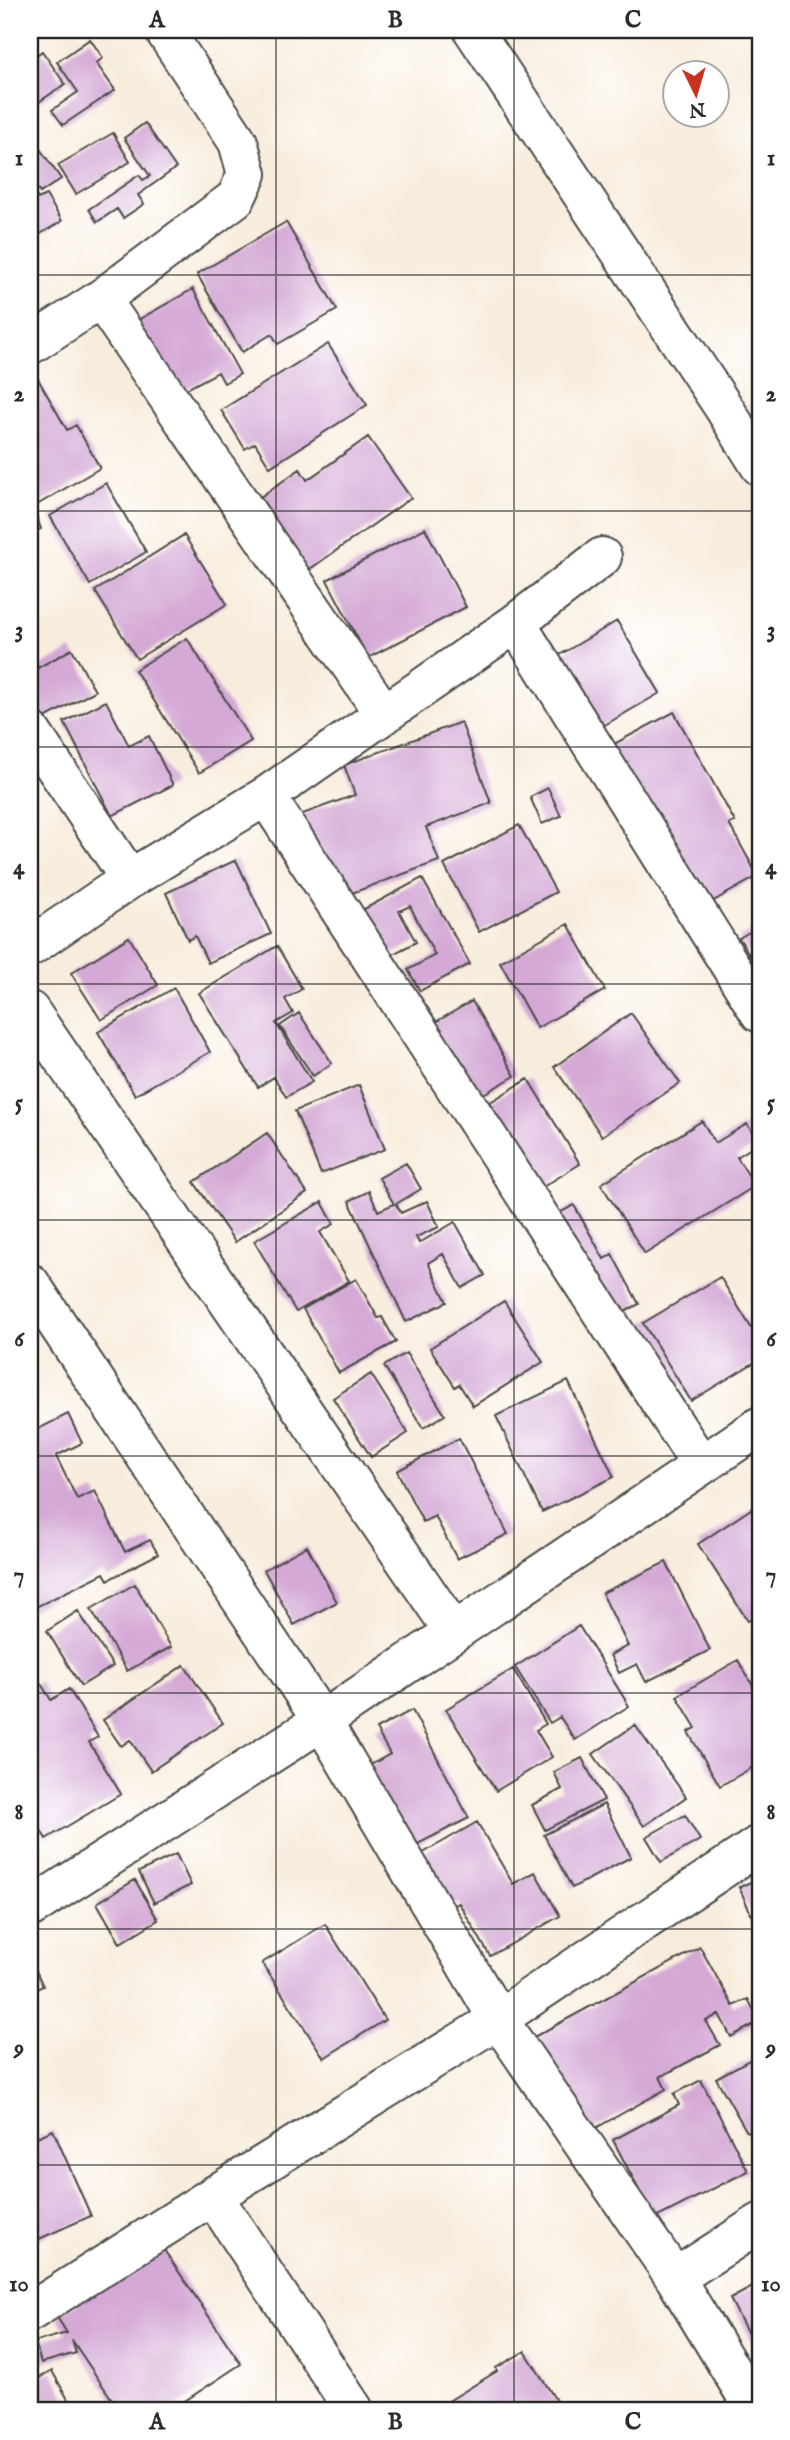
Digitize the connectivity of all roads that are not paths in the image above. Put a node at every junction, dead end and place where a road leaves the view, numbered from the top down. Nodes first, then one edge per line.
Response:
1 (164, 30) edge
2 (473, 30) edge
3 (101, 299) junction
4 (30, 345) edge
5 (760, 466) edge
6 (602, 557) dead end
7 (516, 623) junction
8 (384, 714) junction
9 (30, 730) edge
10 (266, 796) junction
11 (130, 879) junction
12 (30, 947) edge
13 (30, 1011) edge
14 (760, 1013) edge
15 (30, 1283) edge
16 (43, 1331) edge
17 (760, 1426) edge
18 (701, 1465) junction
19 (454, 1632) junction
20 (322, 1721) junction
21 (760, 1844) edge
22 (30, 1908) edge
23 (498, 2019) junction
24 (213, 2196) junction
25 (760, 2223) edge
26 (675, 2278) junction
27 (30, 2312) edge
28 (355, 2410) edge
29 (755, 2410) edge

1 - 3 street
2 - 5 street
3 - 4 street
3 - 8 street
6 - 7 street
7 - 8 street
7 - 14 street
8 - 10 street
9 - 11 street
10 - 11 street
10 - 18 street
11 - 12 street
13 - 19 street
15 - 16 street
16 - 20 street
17 - 18 street
18 - 19 street
19 - 20 street
20 - 22 street
20 - 23 street
21 - 23 street
23 - 24 street
23 - 26 street
24 - 27 street
24 - 28 street
25 - 26 street
26 - 29 street

